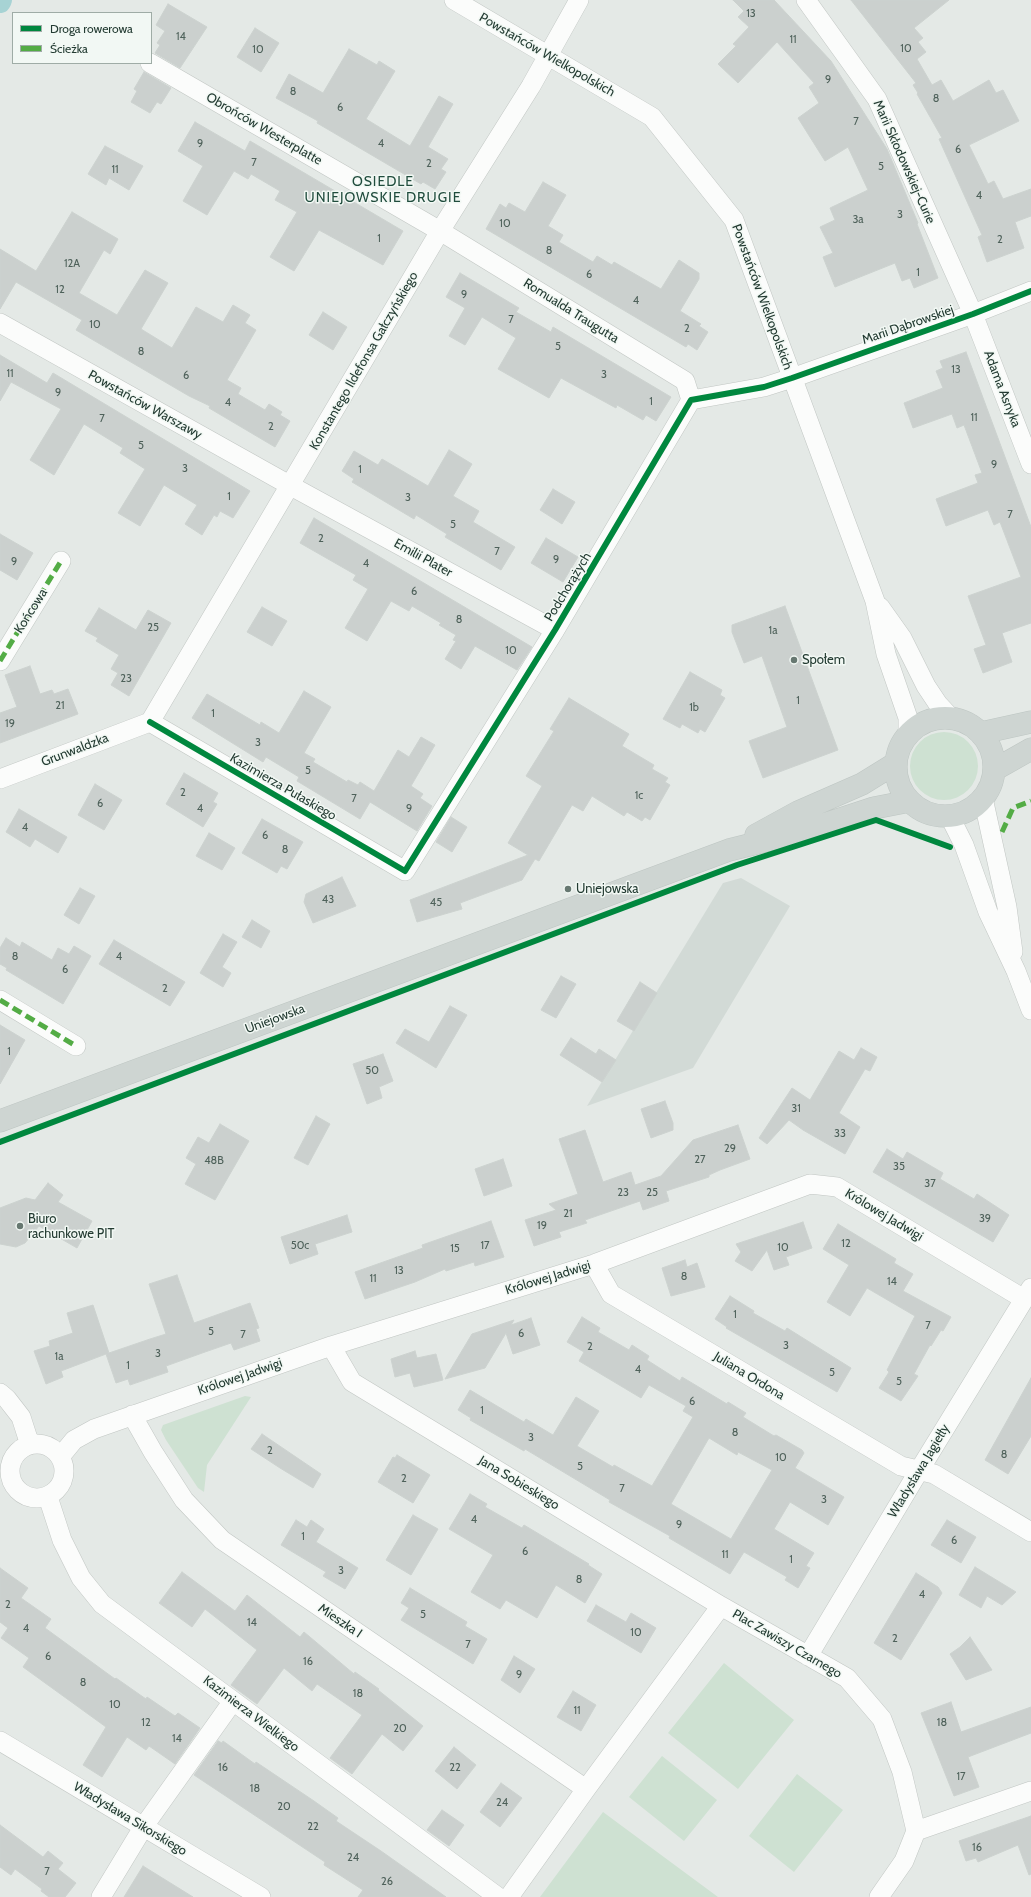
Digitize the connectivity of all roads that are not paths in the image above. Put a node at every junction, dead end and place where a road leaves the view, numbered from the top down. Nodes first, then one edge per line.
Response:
1 (454, 0) edge
2 (579, 0) edge
3 (806, 0) edge
4 (549, 54) junction
5 (152, 64) edge
6 (440, 231) junction
7 (1031, 291) edge
8 (973, 314) junction
9 (0, 323) edge
10 (792, 378) junction
11 (691, 400) junction
12 (1031, 464) edge
13 (291, 486) junction
14 (61, 561) dead end
15 (875, 601) junction
16 (555, 630) junction
17 (0, 661) edge
18 (951, 718) junction
19 (150, 722) junction
20 (1031, 722) edge
21 (980, 733) junction
22 (908, 734) junction
23 (1031, 749) edge
24 (896, 763) junction
25 (994, 770) junction
26 (0, 779) edge
27 (983, 798) junction
28 (910, 800) junction
29 (949, 815) junction
30 (729, 850) junction
31 (405, 871) joint
32 (1016, 971) junction
33 (0, 1000) edge
34 (1031, 1010) edge
35 (76, 1046) dead end
36 (0, 1121) edge
37 (594, 1264) junction
38 (1028, 1293) edge
39 (331, 1346) junction
40 (0, 1393) edge
41 (132, 1415) junction
42 (30, 1444) junction
43 (60, 1457) junction
44 (920, 1469) junction
45 (6, 1487) edge
46 (48, 1497) junction
47 (1031, 1532) edge
48 (721, 1606) junction
49 (808, 1656) junction
50 (233, 1701) junction
51 (0, 1741) edge
52 (586, 1789) junction
53 (1031, 1791) edge
54 (144, 1826) junction
55 (916, 1831) junction
56 (101, 1897) edge
57 (261, 1897) edge
58 (498, 1897) edge
59 (509, 1897) edge
60 (879, 1897) edge

1 - 4 street, Powstańców Wielkopolskich
2 - 4 street, Konstantego Ildefonsa Gałczyńskiego
3 - 8 street, Marii Skłodowskiej-Curie
4 - 6 street, Konstantego Ildefonsa Gałczyńskiego
4 - 10 street, Powstańców Wielkopolskich
5 - 6 street, Obrońców Westerplatte
6 - 11 street, Romualda Traugutta
6 - 13 street, Konstantego Ildefonsa Gałczyńskiego
7 - 8 street, Marii Dąbrowskiej
8 - 10 street, Marii Dąbrowskiej
8 - 12 street, Adama Asnyka
9 - 13 street, Powstańców Warszawy
10 - 11 street
10 - 15 street, Powstańców Wielkopolskich
11 - 16 street, Podchorążych
13 - 16 street, Emilii Plater
13 - 19 street, Konstantego Ildefonsa Gałczyńskiego
14 - 17 street, Końcowa
15 - 18 street, Powstańców Wielkopolskich
15 - 22 street, Powstańców Wielkopolskich
16 - 31 street, Podchorążych
18 - 21 main road
18 - 22 main road
19 - 26 street, Grunwaldzka
19 - 31 street, Kazimierza Pułaskiego
20 - 21 main road
21 - 25 main road
22 - 24 main road
23 - 25 main road
24 - 28 main road
24 - 30 main road, Uniejowska
25 - 27 main road
27 - 29 main road
27 - 32 street
28 - 29 main road
28 - 30 main road, Uniejowska
29 - 32 street
30 - 36 main road, Uniejowska
32 - 34 street
33 - 35 street
37 - 38 street, Królowej Jadwigi
37 - 39 street, Królowej Jadwigi
37 - 44 street, Juliana Ordona
38 - 44 street, Władysława Jagiełły
39 - 41 street, Królowej Jadwigi
39 - 48 street, Jana Sobieskiego
40 - 42 street
41 - 43 street, Królowej Jadwigi
41 - 52 street, Mieszka I
42 - 43 street
42 - 45 street
43 - 46 street
44 - 47 street, Juliana Ordona
44 - 49 street, Władysława Jagiełły
45 - 46 street
46 - 50 street, Kazimierza Wielkiego
48 - 49 street, Plac Zawiszy Czarnego
48 - 52 street, Plac Zawiszy Czarnego
49 - 55 street, Plac Zawiszy Czarnego
50 - 54 street
50 - 58 street, Kazimierza Wielkiego
51 - 54 street, Władysława Sikorskiego
52 - 59 street, Plac Zawiszy Czarnego
53 - 55 street
54 - 56 street
54 - 57 street, Władysława Sikorskiego
55 - 60 street

